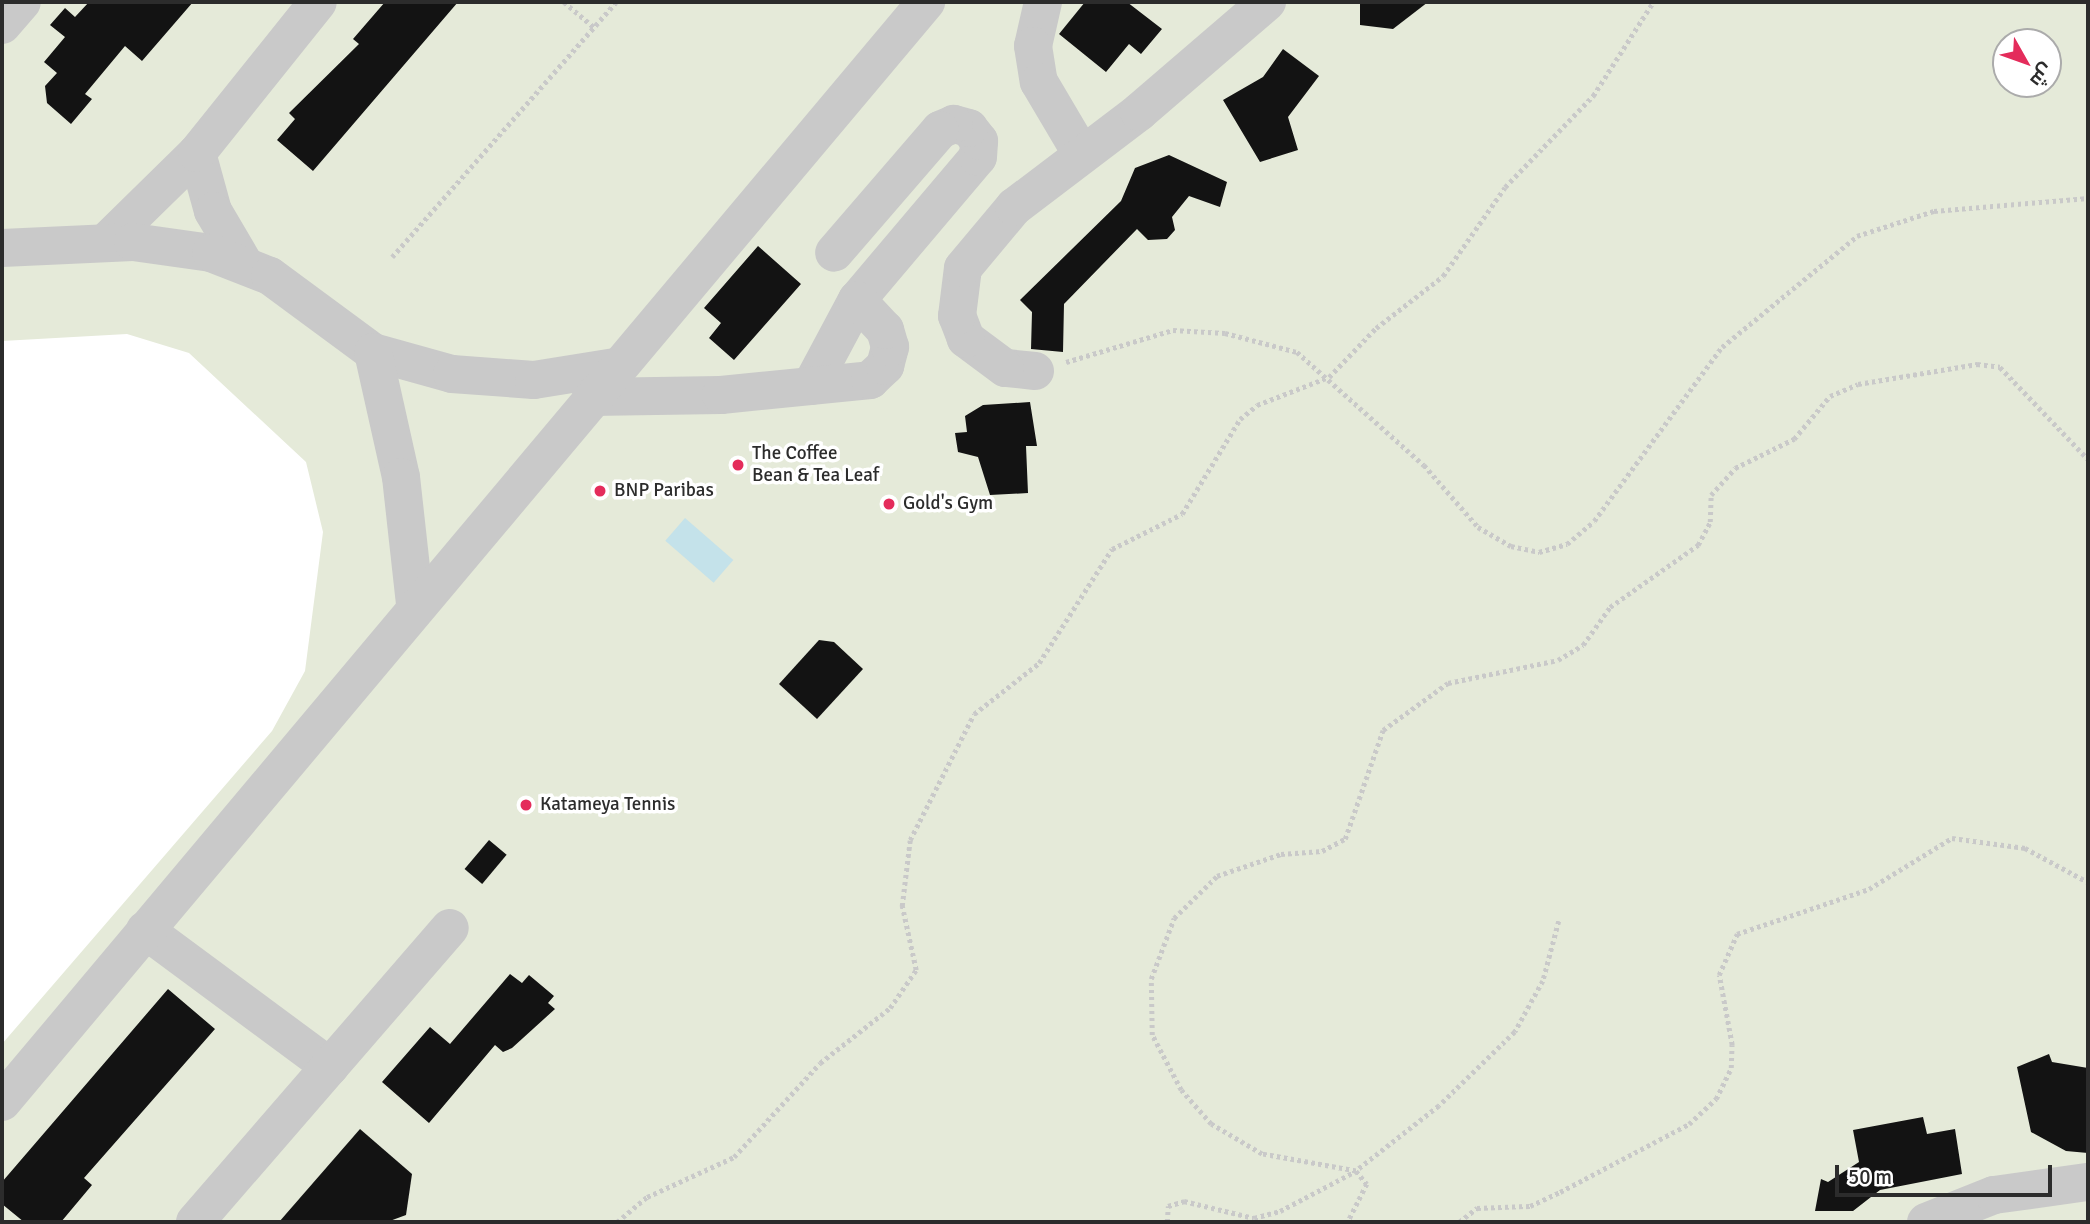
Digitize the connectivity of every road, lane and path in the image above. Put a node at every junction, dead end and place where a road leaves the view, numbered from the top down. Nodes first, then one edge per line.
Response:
1 (22, 2) edge
2 (318, 2) edge
3 (564, 2) edge
4 (616, 2) edge
5 (926, 2) edge
6 (1043, 2) edge
7 (1267, 2) edge
8 (1653, 2) edge
9 (2, 25) edge
10 (594, 27) junction
11 (197, 153) junction
12 (1081, 153) junction
13 (2088, 198) edge
14 (106, 242) junction
15 (2, 248) edge
16 (834, 253) dead end
17 (392, 257) dead end
18 (243, 262) junction
19 (857, 300) junction
20 (373, 352) junction
21 (615, 367) junction
22 (1035, 371) joint
23 (1329, 377) junction
24 (811, 386) junction
25 (591, 397) junction
26 (2088, 459) edge
27 (415, 604) junction
28 (2088, 882) edge
29 (1559, 921) dead end
30 (450, 929) dead end
31 (145, 930) junction
32 (330, 1067) junction
33 (2, 1102) edge
34 (1356, 1171) junction
35 (2088, 1182) edge
36 (195, 1222) edge
37 (617, 1222) edge
38 (1167, 1222) edge
39 (1348, 1222) edge
40 (1459, 1222) edge
41 (1926, 1222) edge

1 - 9 street
2 - 11 street
3 - 10 path
4 - 10 path
5 - 21 street
6 - 12 street
7 - 12 street
8 - 23 path
10 - 17 path
11 - 14 street
11 - 18 street
12 - 22 street
13 - 23 path
14 - 15 street
14 - 18 street
16 - 19 street
18 - 20 street
19 - 24 street
19 - 24 street
20 - 21 street
20 - 27 street
21 - 25 street
22 - 23 path
23 - 37 path
24 - 25 street
25 - 27 street
26 - 34 path
27 - 31 street
28 - 40 path
29 - 34 path
30 - 32 street
31 - 32 street
31 - 33 street
32 - 36 street
34 - 38 path
34 - 39 path
35 - 41 street

